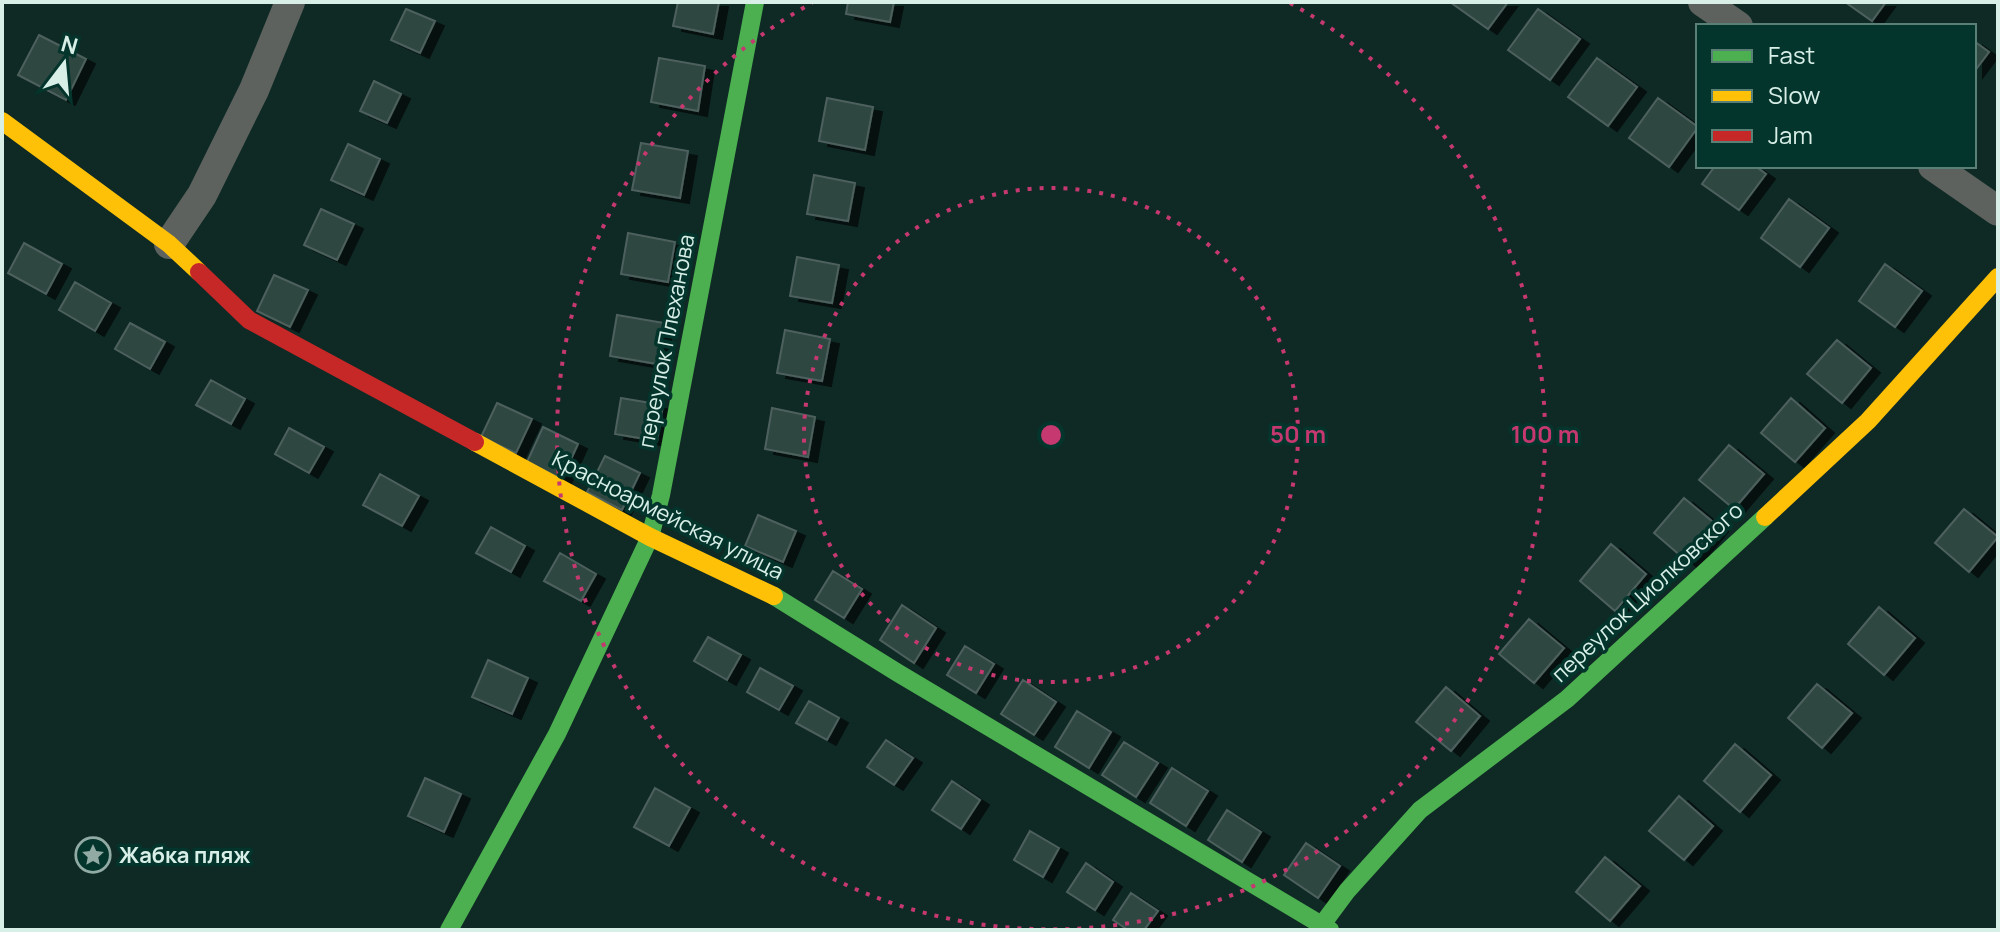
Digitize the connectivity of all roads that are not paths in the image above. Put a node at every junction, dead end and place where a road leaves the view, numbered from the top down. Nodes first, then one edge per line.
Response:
1 (290, 2) edge
2 (755, 2) edge
3 (1703, 2) edge
4 (1735, 24) edge
5 (2, 121) edge
6 (1936, 168) edge
7 (1998, 211) edge
8 (169, 244) junction
9 (1998, 277) edge
10 (650, 537) junction
11 (1323, 928) edge
12 (449, 930) edge

1 - 8 street
2 - 10 street, переулок Плеханова
3 - 4 street
5 - 8 street, Красноармейская улица
6 - 7 street
8 - 10 street, Красноармейская улица
9 - 11 street, переулок Циолковского
10 - 11 street, Красноармейская улица
10 - 12 street, переулок Плеханова

